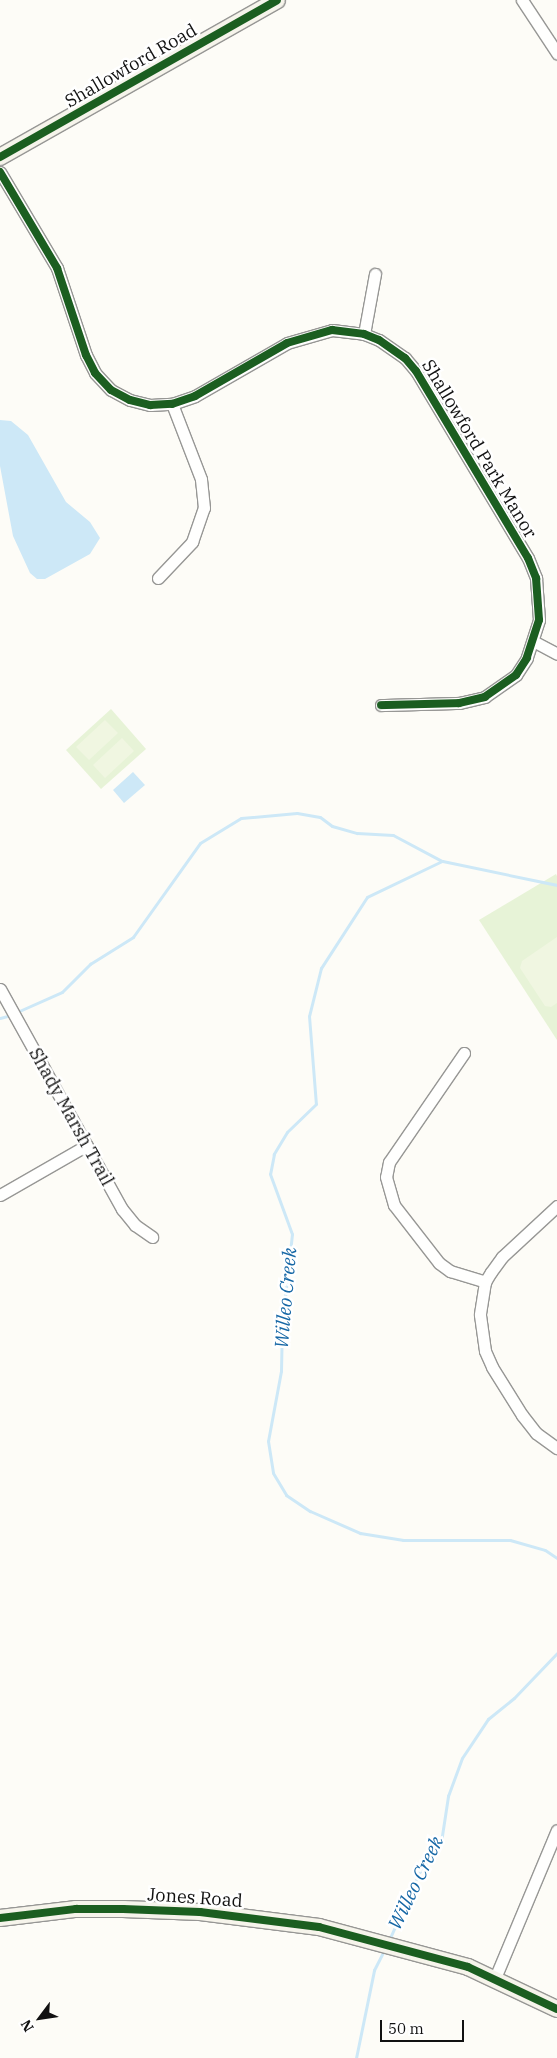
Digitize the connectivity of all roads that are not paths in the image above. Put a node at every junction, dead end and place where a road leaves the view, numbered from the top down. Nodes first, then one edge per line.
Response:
1 (276, 0) edge
2 (522, 0) edge
3 (557, 53) edge
4 (0, 157) edge
5 (0, 172) edge
6 (375, 274) dead end
7 (364, 334) junction
8 (172, 404) junction
9 (158, 578) dead end
10 (533, 641) junction
11 (557, 654) edge
12 (381, 705) dead end
13 (0, 990) edge
14 (464, 1053) dead end
15 (87, 1146) junction
16 (0, 1195) edge
17 (557, 1206) edge
18 (152, 1237) dead end
19 (485, 1282) junction
20 (557, 1448) edge
21 (557, 1830) edge
22 (0, 1918) edge
23 (495, 1978) junction
24 (557, 2009) edge

1 - 4 street, Shallowford Road
2 - 3 street
5 - 8 street, Shallowford Park Manor
6 - 7 street
7 - 8 street, Shallowford Park Manor
7 - 10 street, Shallowford Park Manor
8 - 9 street
10 - 11 street
10 - 12 street, Shallowford Park Manor
13 - 15 street, Shady Marsh Trail
14 - 19 street
15 - 16 street
15 - 18 street, Shady Marsh Trail
17 - 19 street
19 - 20 street
21 - 23 street
22 - 23 street, Jones Road
23 - 24 street, Jones Road

